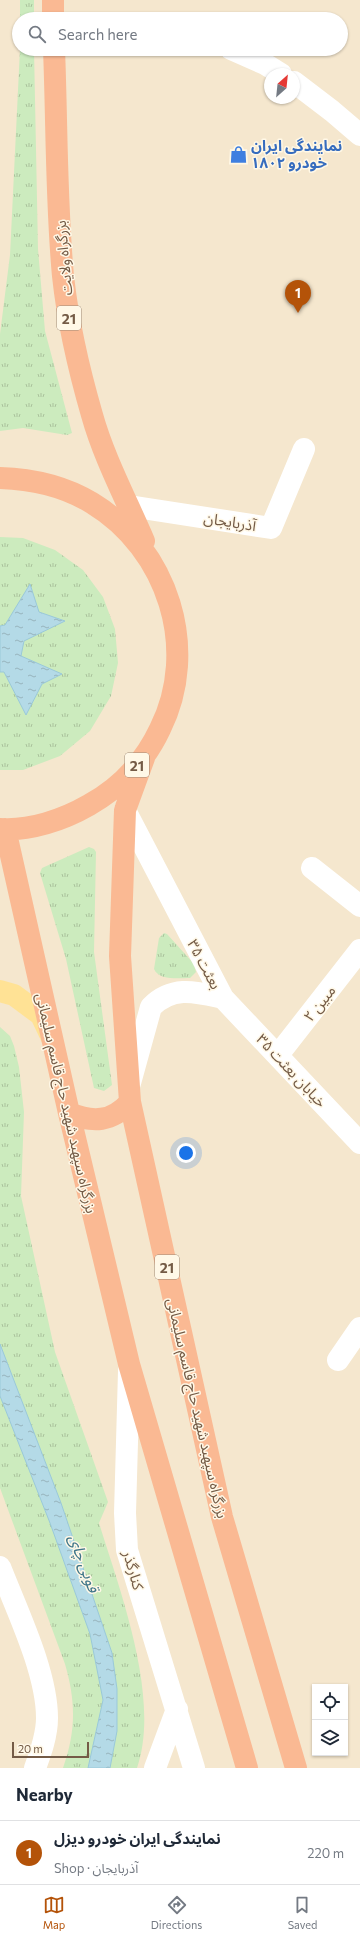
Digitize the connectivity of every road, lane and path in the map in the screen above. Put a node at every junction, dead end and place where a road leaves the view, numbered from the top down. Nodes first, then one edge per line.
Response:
1 (53, 0) edge
2 (54, 12) edge
3 (54, 56) edge
4 (247, 56) edge
5 (271, 68) edge
6 (300, 87) edge
7 (360, 135) edge
8 (304, 449) dead end
9 (0, 478) edge
10 (129, 506) junction
11 (157, 571) junction
12 (144, 758) junction
13 (125, 810) junction
14 (2, 829) edge
15 (312, 868) dead end
16 (360, 906) edge
17 (360, 950) edge
18 (0, 991) edge
19 (223, 998) junction
20 (51, 1036) junction
21 (278, 1055) junction
22 (130, 1094) junction
23 (69, 1113) junction
24 (360, 1143) edge
25 (360, 1328) edge
26 (338, 1360) dead end
27 (129, 1364) junction
28 (0, 1567) edge
29 (177, 1709) junction
30 (35, 1768) edge
31 (155, 1768) edge
32 (194, 1768) edge
33 (247, 1768) edge
34 (296, 1768) edge

1 - 2 highway
3 - 10 highway, بزرگراه ولایت / 21
4 - 5 street
6 - 7 street
8 - 10 street, آذربایجان
9 - 11 highway, 21
10 - 11 highway, بزرگراه ولایت / 21
11 - 12 highway, 21
12 - 13 highway, بزرگراه سپهبد شهید حاج قاسم سلیمانی / 21
12 - 14 highway, 21
13 - 19 street, بعثت ۳۵
13 - 22 highway, بزرگراه سپهبد شهید حاج قاسم سلیمانی / 21
14 - 20 highway, بزرگراه سپهبد شهید حاج قاسم سلیمانی / 21
15 - 16 street
17 - 21 street, مبین ۲
18 - 20 main road
19 - 21 street, خیابان بعثت ۳۵
19 - 22 street, بعثت ۳۵
20 - 23 highway, بزرگراه سپهبد شهید حاج قاسم سلیمانی / 21
21 - 24 street, خیابان بعثت ۳۵
22 - 23 highway
22 - 34 highway, بزرگراه سپهبد شهید حاج قاسم سلیمانی / 21
23 - 27 highway, بزرگراه سپهبد شهید حاج قاسم سلیمانی / 21
25 - 26 street
27 - 29 street, کنارگذر / 21
27 - 33 highway, بزرگراه سپهبد شهید حاج قاسم سلیمانی / 21
28 - 30 street
29 - 31 street
29 - 32 street, کنارگذر / 21

